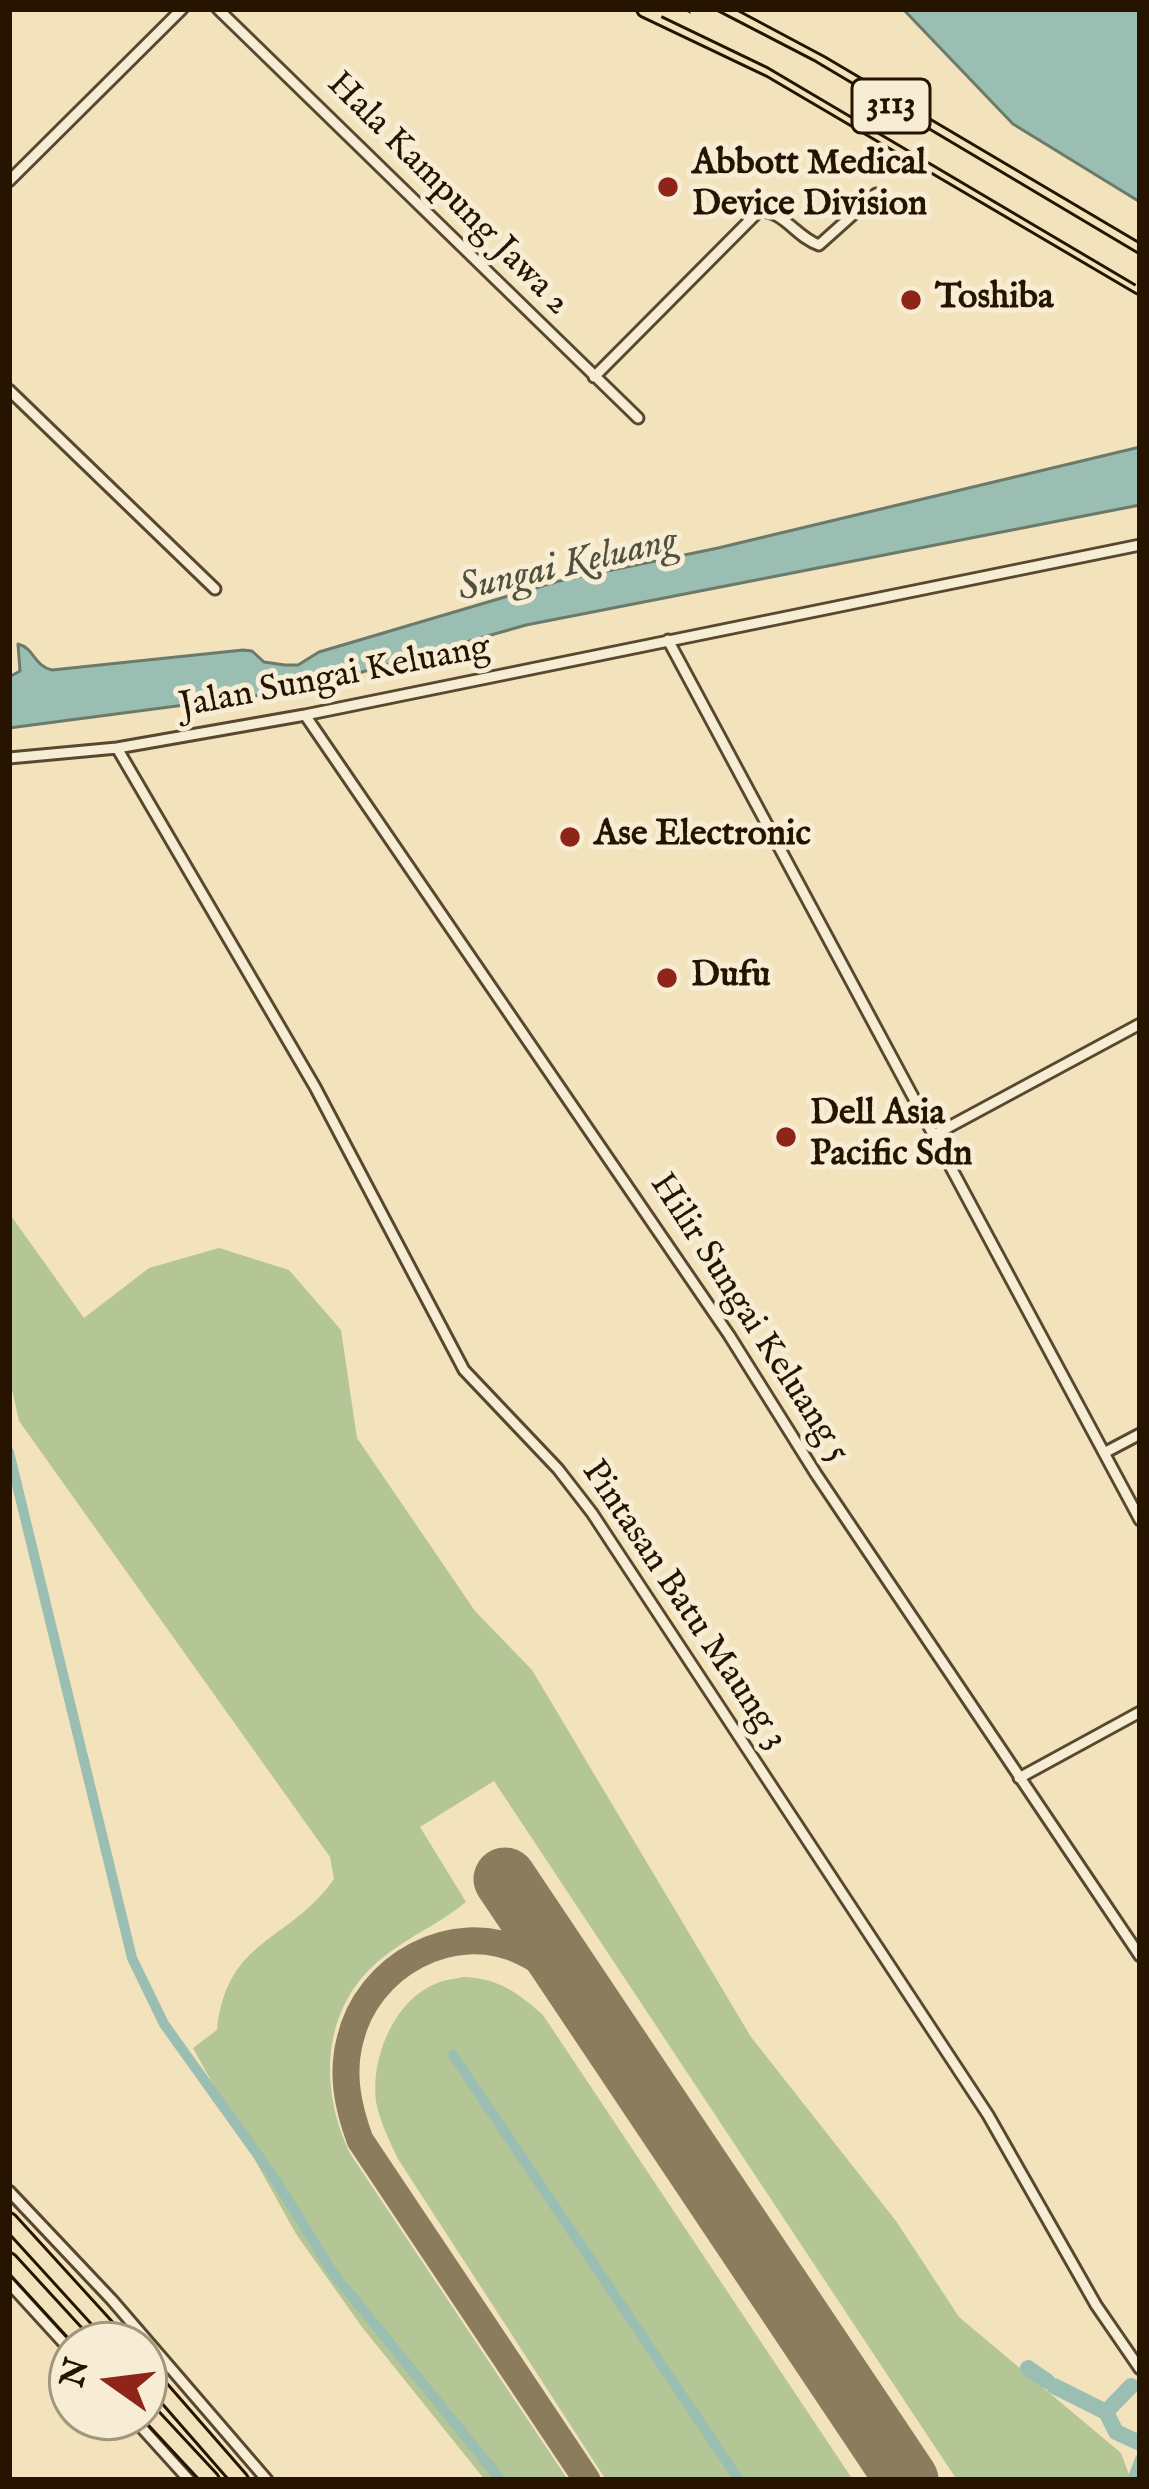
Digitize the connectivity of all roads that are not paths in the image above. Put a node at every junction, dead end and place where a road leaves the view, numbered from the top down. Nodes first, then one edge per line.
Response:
1 (182, 9) edge
2 (218, 9) edge
3 (645, 9) edge
4 (665, 9) edge
5 (695, 9) edge
6 (717, 9) edge
7 (783, 43) junction
8 (771, 68) junction
9 (9, 181) edge
10 (876, 194) dead end
11 (1140, 254) edge
12 (1140, 264) edge
13 (1140, 282) edge
14 (593, 377) junction
15 (9, 390) edge
16 (638, 418) dead end
17 (1140, 544) edge
18 (215, 589) dead end
19 (668, 640) junction
20 (305, 716) junction
21 (117, 748) junction
22 (9, 758) edge
23 (1140, 1024) edge
24 (934, 1135) junction
25 (1140, 1434) edge
26 (1104, 1453) junction
27 (1140, 1520) edge
28 (1140, 1712) edge
29 (1019, 1778) junction
30 (1140, 1956) edge
31 (9, 2191) edge
32 (9, 2221) edge
33 (9, 2261) edge
34 (9, 2283) edge
35 (81, 2298) junction
36 (61, 2318) junction
37 (64, 2321) edge
38 (101, 2321) edge
39 (48, 2326) edge
40 (1140, 2369) edge
41 (168, 2398) edge
42 (168, 2434) edge
43 (154, 2441) edge
44 (190, 2480) edge
45 (211, 2480) edge
46 (240, 2480) edge
47 (267, 2480) edge

1 - 9 street
2 - 14 street, Hala Kampung Jawa 2
3 - 8 highway, 3113
4 - 13 highway, 3113, bridge
5 - 12 highway, 3113, bridge
6 - 7 highway, 3113
7 - 8 highway
7 - 11 highway, 3113
8 - 13 highway, 3113
10 - 14 street
14 - 16 street, Hala Kampung Jawa 2
15 - 18 street
17 - 19 street, Jalan Sungai Keluang
19 - 20 street, Jalan Sungai Keluang
19 - 24 street
20 - 21 street, Jalan Sungai Keluang
20 - 29 street, Hilir Sungai Keluang 5
21 - 22 street, Jalan Sungai Keluang
21 - 40 street, Pintasan Batu Maung 3
23 - 24 street
24 - 26 street
25 - 26 street
26 - 27 street
28 - 29 street
29 - 30 street, Hilir Sungai Keluang 5
31 - 47 street
32 - 35 highway
33 - 36 highway
34 - 39 street
35 - 36 highway
35 - 38 highway
36 - 37 highway
41 - 46 highway
42 - 45 highway
43 - 44 street

